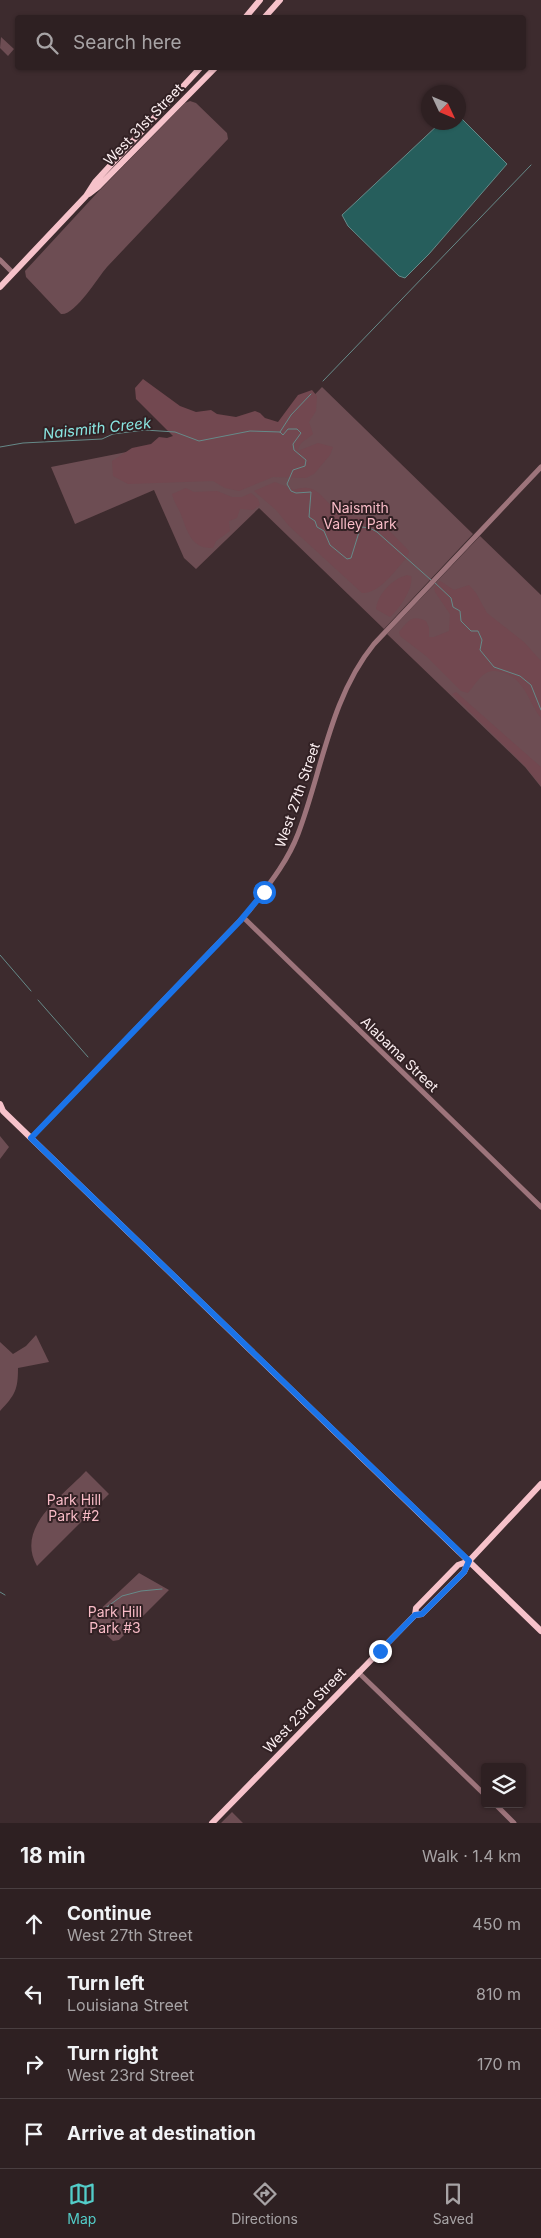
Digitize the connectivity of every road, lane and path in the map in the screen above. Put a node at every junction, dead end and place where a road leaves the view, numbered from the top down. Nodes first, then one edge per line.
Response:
1 (260, 0) edge
2 (280, 0) edge
3 (252, 9) junction
4 (247, 15) edge
5 (254, 15) edge
6 (267, 15) edge
7 (198, 70) edge
8 (213, 70) edge
9 (86, 196) junction
10 (0, 260) edge
11 (13, 273) junction
12 (0, 287) edge
13 (541, 467) edge
14 (242, 917) junction
15 (0, 1104) edge
16 (2, 1111) edge
17 (31, 1138) junction
18 (541, 1207) edge
19 (541, 1484) edge
20 (469, 1561) junction
21 (541, 1631) edge
22 (358, 1672) junction
23 (481, 1790) edge
24 (499, 1808) edge
25 (212, 1823) edge
26 (514, 1823) edge

1 - 3 main road
2 - 6 main road
3 - 4 main road
3 - 5 main road
7 - 9 main road, West 31st Street
8 - 9 main road, West 31st Street
9 - 11 main road, West 31st Street
10 - 11 street
11 - 12 main road, West 31st Street
13 - 14 street, West 27th Street
14 - 17 street, West 27th Street
14 - 18 street, Alabama Street
15 - 16 main road
16 - 17 main road
17 - 20 main road
19 - 20 main road, West 23rd Street
20 - 21 main road
20 - 22 main road, West 23rd Street
22 - 23 street
22 - 25 main road, West 23rd Street
24 - 26 street

